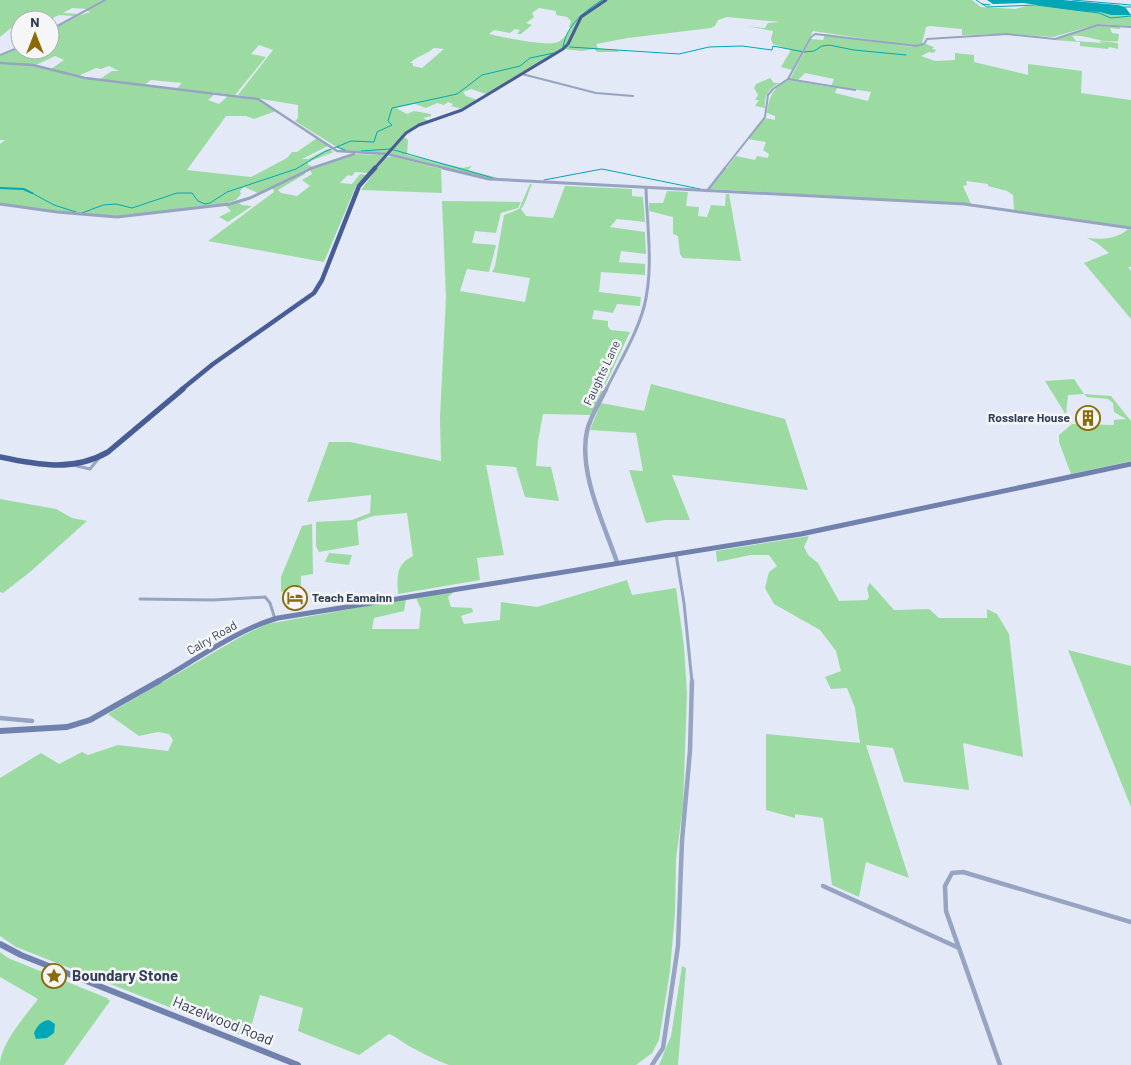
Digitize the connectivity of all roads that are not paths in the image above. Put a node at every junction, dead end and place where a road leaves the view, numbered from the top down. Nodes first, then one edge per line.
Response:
1 (105, 0) edge
2 (606, 0) edge
3 (60, 25) edge
4 (1131, 26) edge
5 (0, 63) edge
6 (522, 74) junction
7 (788, 79) junction
8 (855, 90) dead end
9 (633, 96) dead end
10 (355, 153) junction
11 (388, 154) junction
12 (646, 188) junction
13 (707, 192) junction
14 (0, 204) edge
15 (1131, 228) edge
16 (0, 457) edge
17 (1131, 464) edge
18 (676, 553) junction
19 (617, 562) junction
20 (140, 599) dead end
21 (274, 619) junction
22 (0, 718) edge
23 (32, 721) dead end
24 (0, 731) edge
25 (823, 886) dead end
26 (1131, 922) edge
27 (0, 944) edge
28 (959, 948) junction
29 (298, 1065) edge
30 (652, 1065) edge
31 (1000, 1065) edge

1 - 3 street
2 - 6 highway
4 - 7 street
5 - 10 street
6 - 9 street
6 - 11 highway
7 - 8 street
7 - 13 street
10 - 11 street
10 - 14 street
11 - 12 street
11 - 16 highway
12 - 13 street
12 - 19 street, Faughts Lane
13 - 15 street
17 - 18 main road, Calry Road
18 - 19 main road, Calry Road
18 - 30 street
19 - 21 main road, Calry Road
20 - 21 street
21 - 24 main road, Calry Road
22 - 23 street
25 - 28 street
26 - 28 street
27 - 29 main road, Hazelwood Road
28 - 31 street

